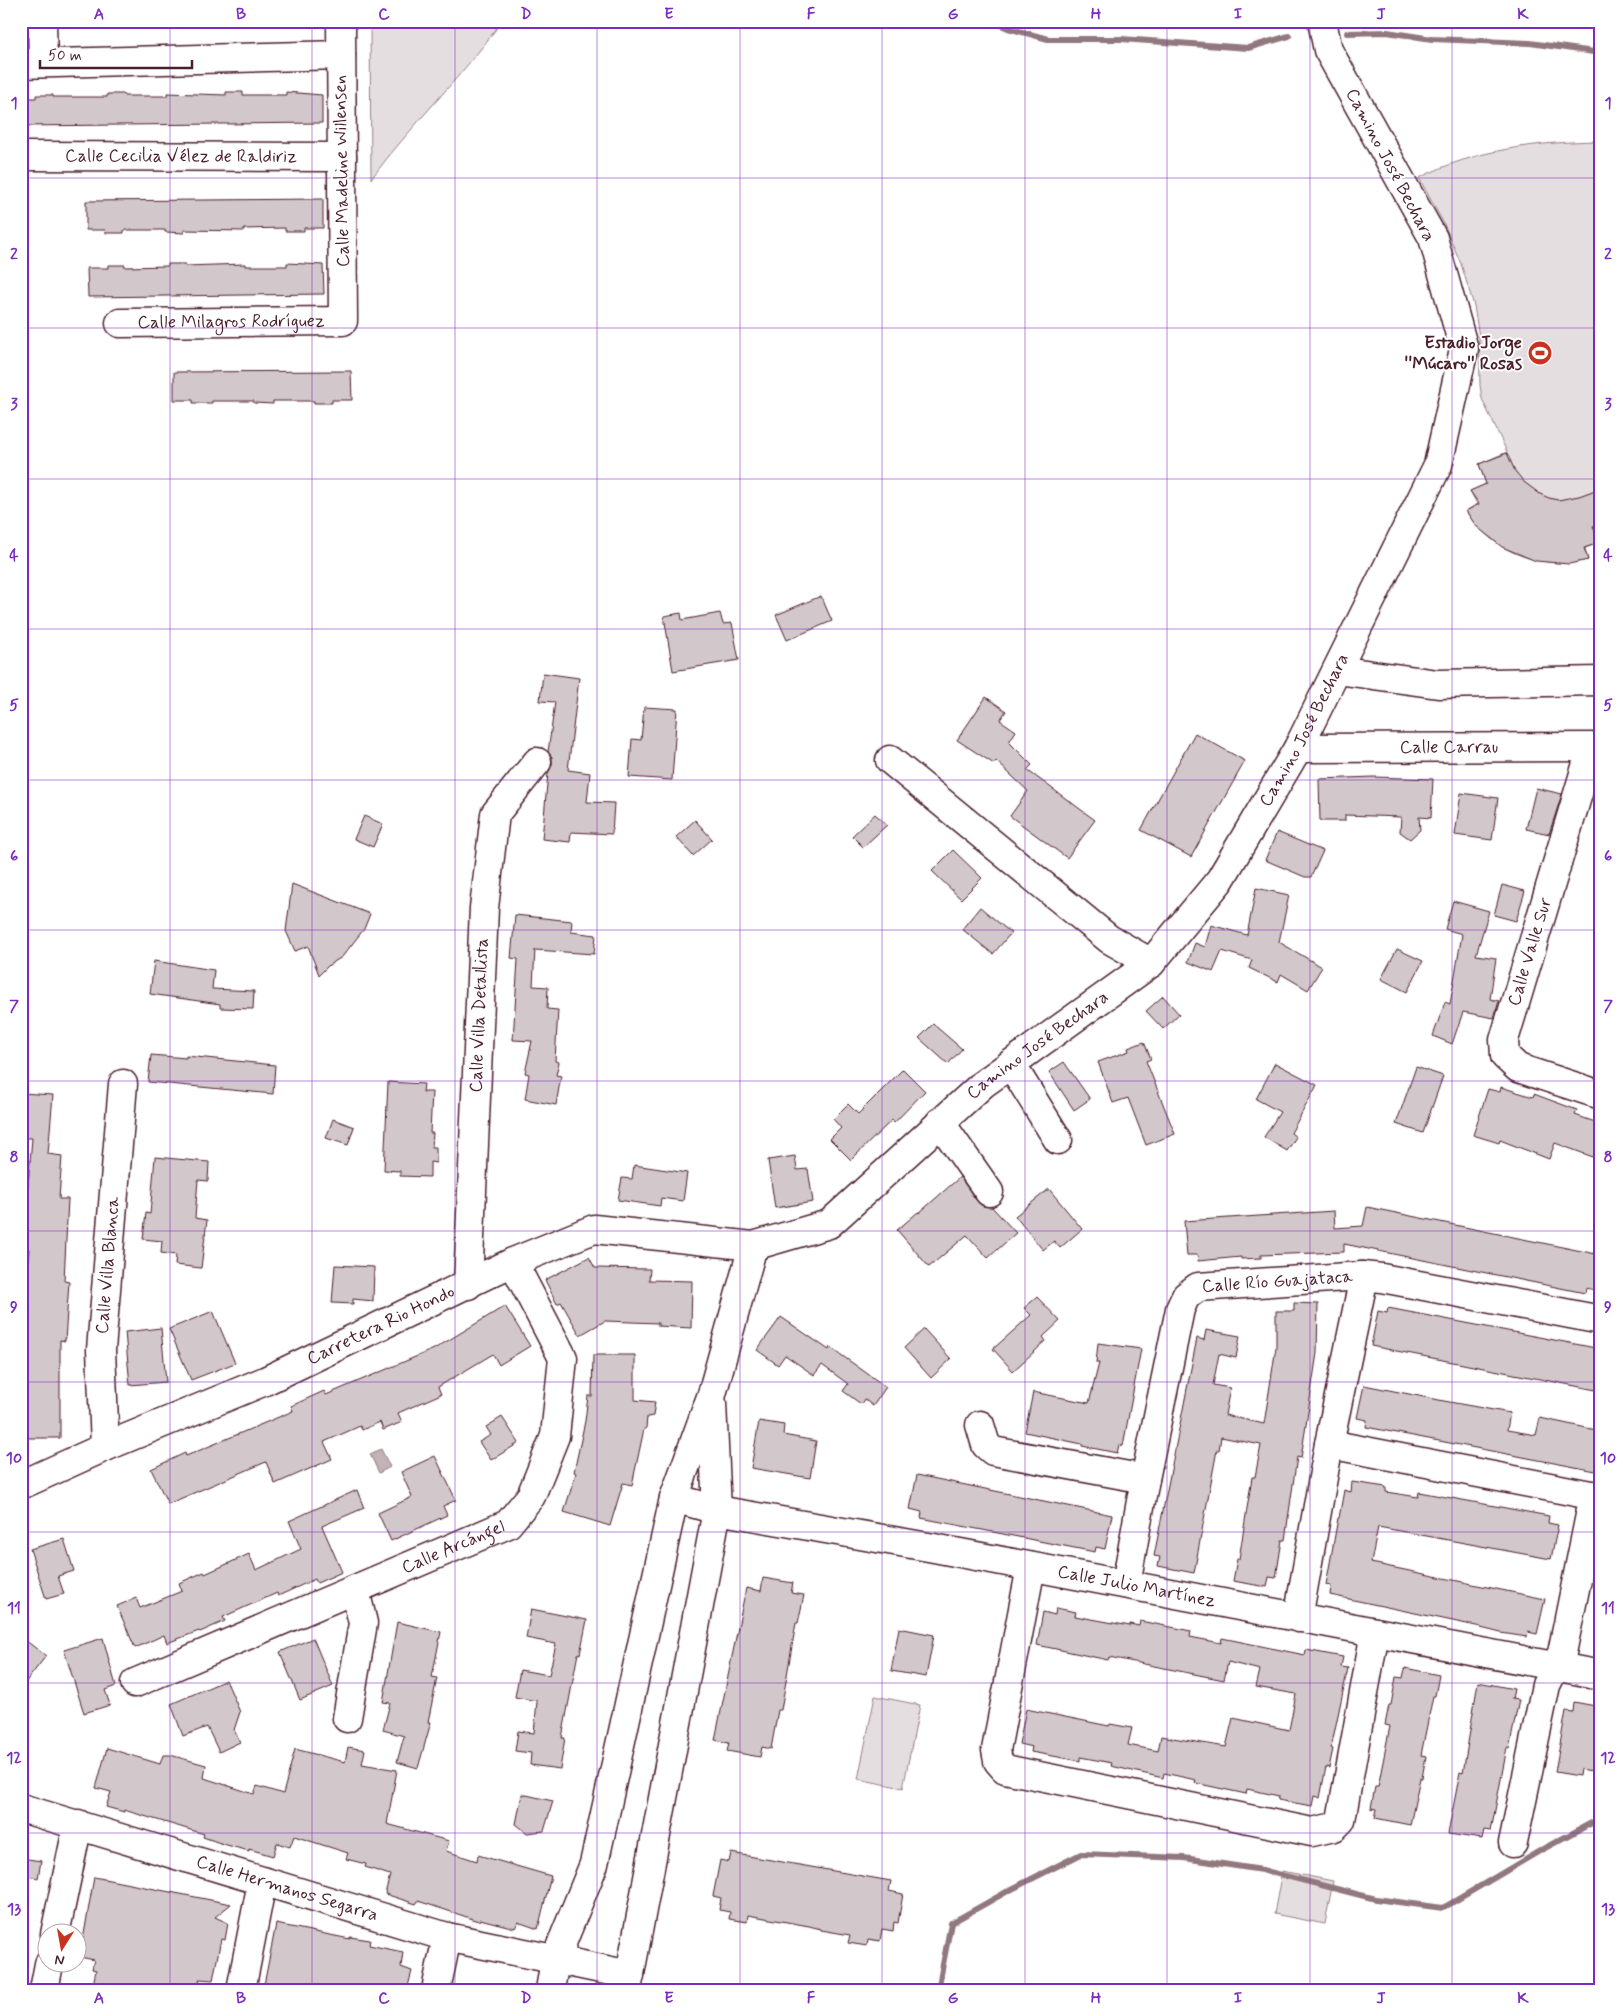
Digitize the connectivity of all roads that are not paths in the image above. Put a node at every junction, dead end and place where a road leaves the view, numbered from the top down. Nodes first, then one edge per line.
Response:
1 (42, 21) edge
2 (341, 21) edge
3 (1322, 21) edge
4 (341, 55) junction
5 (32, 64) edge
6 (21, 156) edge
7 (342, 157) junction
8 (343, 321) joint
9 (120, 323) dead end
10 (1337, 670) junction
11 (1601, 681) edge
12 (1595, 747) edge
13 (1298, 748) junction
14 (890, 760) dead end
15 (537, 762) dead end
16 (1151, 962) junction
17 (1011, 1064) junction
18 (123, 1084) dead end
19 (1601, 1095) edge
20 (940, 1122) junction
21 (1058, 1140) dead end
22 (989, 1192) dead end
23 (753, 1246) junction
24 (513, 1262) junction
25 (1362, 1276) junction
26 (468, 1285) junction
27 (1601, 1320) edge
28 (712, 1394) junction
29 (980, 1425) dead end
30 (1329, 1444) junction
31 (105, 1447) junction
32 (1145, 1479) junction
33 (21, 1485) edge
34 (1597, 1496) edge
35 (674, 1498) junction
36 (717, 1510) junction
37 (1031, 1567) junction
38 (1126, 1584) junction
39 (355, 1590) junction
40 (1298, 1618) junction
41 (1375, 1632) junction
42 (1557, 1665) junction
43 (1601, 1674) edge
44 (136, 1683) dead end
45 (346, 1718) dead end
46 (21, 1808) edge
47 (78, 1824) junction
48 (1514, 1843) dead end
49 (262, 1882) junction
50 (58, 1924) edge
51 (447, 1937) junction
52 (556, 1960) junction
53 (47, 1974) edge
54 (628, 1982) edge
55 (44, 1990) edge
56 (241, 1990) edge
57 (436, 1990) edge
58 (550, 1990) edge

1 - 5 street
2 - 4 street, Calle Madeline Willensen
3 - 10 street, Camino José Bechara
4 - 5 street
4 - 7 street, Calle Madeline Willensen
6 - 7 street, Calle Cecilia Vélez de Raldiriz
7 - 8 street, Calle Madeline Willensen
8 - 9 street, Calle Milagros Rodríguez
10 - 11 street
10 - 13 street, Camino José Bechara
12 - 13 street, Calle Carrau
12 - 19 street, Calle Valle Sur
13 - 16 street, Camino José Bechara
14 - 16 street
15 - 26 street, Calle Villa Detallista
16 - 17 street, Camino José Bechara
17 - 20 street, Camino José Bechara
17 - 21 street
18 - 31 street, Calle Villa Blanca
20 - 22 street
20 - 23 street, Camino José Bechara
23 - 24 street, Carretera Rio Hondo
23 - 28 street
24 - 26 street, Carretera Rio Hondo
24 - 39 street, Calle Arcángel
25 - 27 street, Calle Río Guajataca
25 - 30 street
25 - 32 street, Calle Río Guajataca
26 - 31 street, Carretera Rio Hondo
28 - 35 street
28 - 36 street
29 - 32 street
30 - 34 street
30 - 40 street
31 - 33 street, Carretera Rio Hondo
32 - 38 street, Calle Río Guajataca
34 - 42 street
35 - 36 street, Calle Julio Martínez
35 - 52 street
36 - 37 street, Calle Julio Martínez
36 - 54 street
37 - 38 street, Calle Julio Martínez
37 - 41 street
38 - 40 street, Calle Julio Martínez
39 - 44 street, Calle Arcángel
39 - 45 street
40 - 41 street, Calle Julio Martínez
41 - 42 street, Calle Julio Martínez
42 - 43 street, Calle Julio Martínez
42 - 48 street
46 - 47 street, Calle Hermanos Segarra
47 - 49 street, Calle Hermanos Segarra
47 - 50 street
49 - 51 street, Calle Hermanos Segarra
49 - 56 street
51 - 52 street, Calle Hermanos Segarra
51 - 57 street
52 - 54 street, Calle Hermanos Segarra
52 - 58 street
53 - 55 street

